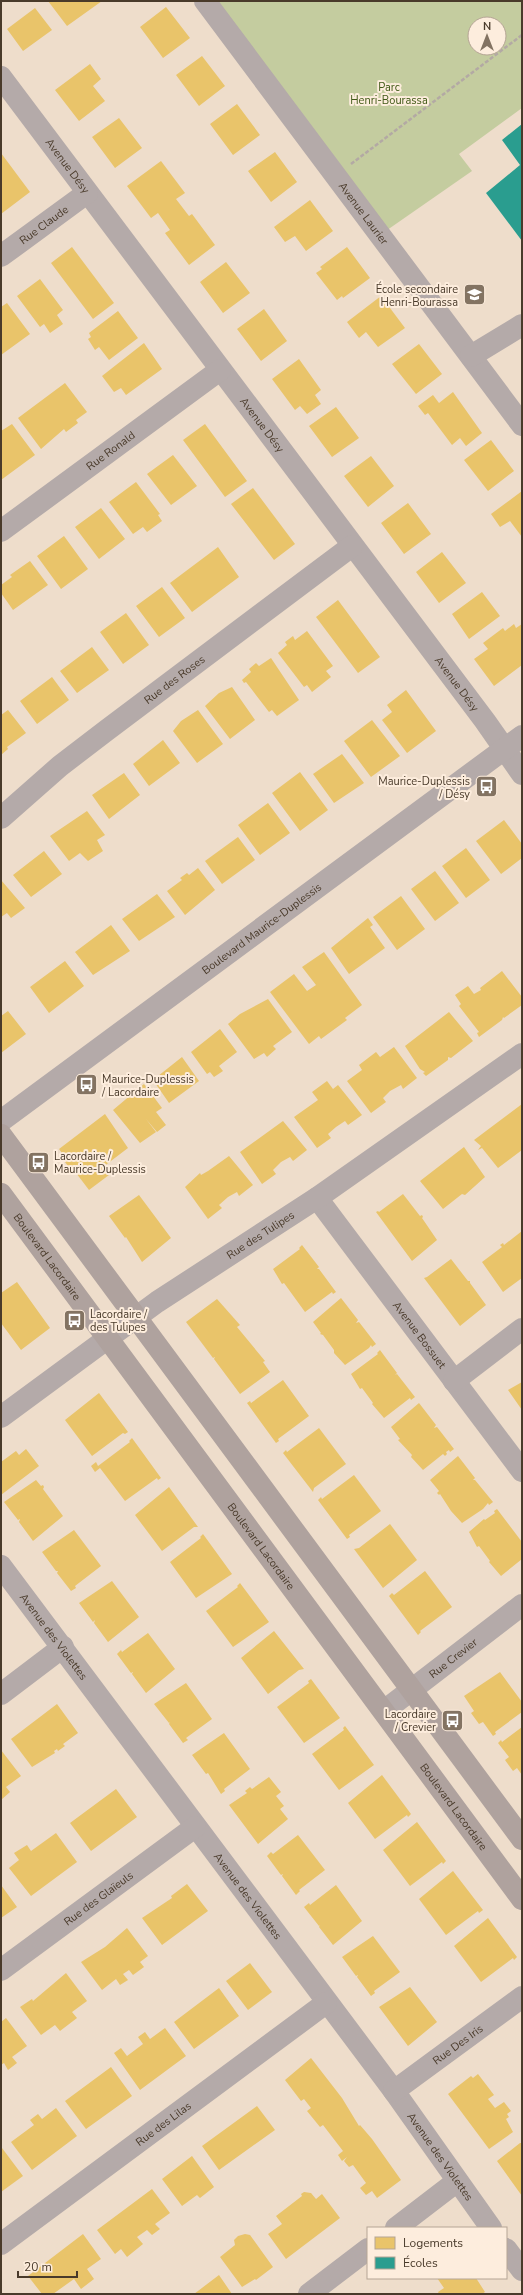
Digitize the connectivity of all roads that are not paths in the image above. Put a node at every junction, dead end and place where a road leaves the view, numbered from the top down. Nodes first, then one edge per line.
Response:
1 (205, 1) edge
2 (1, 77) edge
3 (87, 193) junction
4 (1, 256) edge
5 (522, 325) edge
6 (471, 356) junction
7 (220, 370) junction
8 (521, 421) edge
9 (1, 531) edge
10 (352, 546) junction
11 (522, 736) edge
12 (504, 749) junction
13 (522, 774) edge
14 (1, 818) edge
15 (522, 1054) edge
16 (1, 1121) edge
17 (1, 1135) edge
18 (1, 1194) edge
19 (317, 1198) junction
20 (136, 1317) junction
21 (522, 1329) edge
22 (106, 1338) junction
23 (454, 1380) junction
24 (1, 1417) edge
25 (522, 1471) edge
26 (1, 1566) edge
27 (522, 1605) edge
28 (64, 1647) junction
29 (411, 1689) junction
30 (1, 1694) edge
31 (384, 1711) junction
32 (195, 1827) junction
33 (522, 1839) edge
34 (522, 1899) edge
35 (1, 1970) edge
36 (522, 1997) edge
37 (326, 2003) junction
38 (394, 2091) junction
39 (456, 2182) junction
40 (397, 2227) edge
41 (489, 2227) edge
42 (1, 2244) edge
43 (367, 2250) edge
44 (507, 2250) edge
45 (522, 2270) edge
46 (309, 2294) edge

1 - 6 street, Avenue Laurier
2 - 3 street, Avenue Désy
3 - 4 street, Rue Claude
3 - 7 street, Avenue Désy
5 - 6 street
6 - 8 street, Avenue Laurier
7 - 9 street, Rue Ronald
7 - 10 street, Avenue Désy
10 - 12 street, Avenue Désy
10 - 14 street, Rue des Roses
11 - 12 street, Boulevard Maurice-Duplessis
12 - 13 street, Avenue Désy
12 - 16 street, Boulevard Maurice-Duplessis
15 - 19 street, Rue des Tulipes
17 - 20 main road
18 - 22 main road, Boulevard Lacordaire
19 - 20 street, Rue des Tulipes
19 - 23 street, Avenue Bossuet
20 - 22 street, Rue des Tulipes
20 - 29 main road
21 - 23 street
22 - 24 street, Rue des Tulipes
22 - 31 main road, Boulevard Lacordaire
23 - 25 street, Avenue Bossuet
26 - 28 street, Avenue des Violettes
27 - 29 street, Rue Crevier
28 - 30 street
28 - 32 street, Avenue des Violettes
29 - 31 street, Rue Crevier
29 - 33 main road
31 - 34 main road, Boulevard Lacordaire
32 - 35 street, Rue des Glaïeuls
32 - 37 street, Avenue des Violettes
36 - 38 street, Rue Des Iris
37 - 38 street, Avenue des Violettes
37 - 42 street, Rue des Lilas
38 - 39 street, Avenue des Violettes
39 - 40 street
39 - 41 street, Avenue des Violettes
43 - 46 street
44 - 45 street

